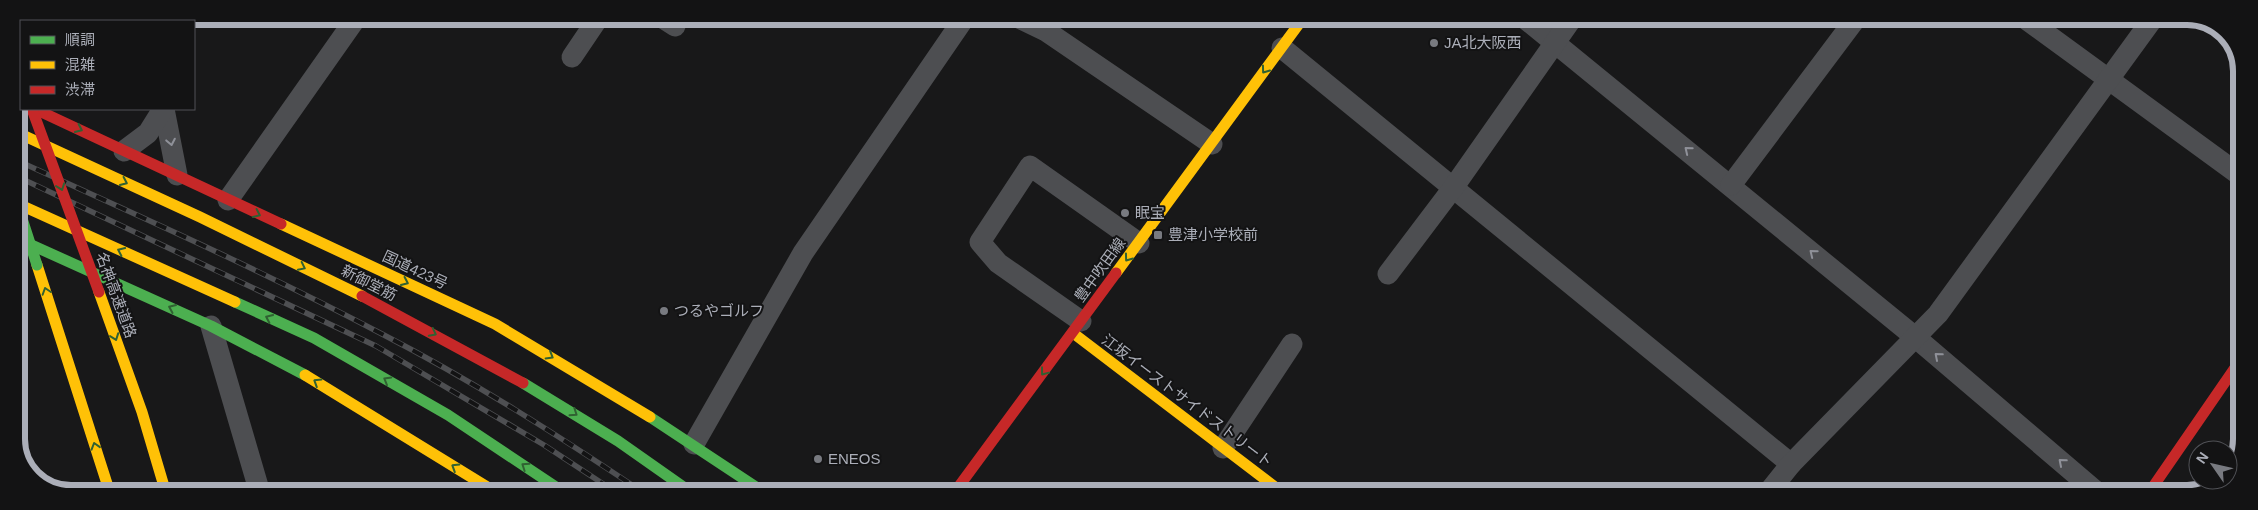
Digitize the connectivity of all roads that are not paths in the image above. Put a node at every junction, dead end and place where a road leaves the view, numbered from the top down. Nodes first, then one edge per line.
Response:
1 (351, 25) edge
2 (593, 25) edge
3 (960, 25) edge
4 (1034, 25) edge
5 (1298, 25) edge
6 (1533, 25) edge
7 (1567, 25) edge
8 (1851, 25) edge
9 (2034, 25) edge
10 (2148, 25) edge
11 (1555, 42) junction
12 (1282, 48) junction
13 (572, 57) dead end
14 (2107, 80) junction
15 (33, 110) edge
16 (35, 110) edge
17 (163, 110) edge
18 (164, 110) edge
19 (25, 136) edge
20 (1212, 144) junction
21 (124, 151) junction
22 (2233, 170) edge
23 (177, 176) junction
24 (1731, 185) junction
25 (1453, 188) junction
26 (228, 200) junction
27 (25, 205) edge
28 (25, 227) edge
29 (25, 242) edge
30 (1139, 243) junction
31 (1388, 274) dead end
32 (211, 326) junction
33 (1077, 327) junction
34 (1915, 337) junction
35 (1292, 344) dead end
36 (2233, 370) edge
37 (694, 444) junction
38 (1223, 448) junction
39 (1791, 464) junction
40 (107, 485) edge
41 (164, 485) edge
42 (258, 485) edge
43 (483, 485) edge
44 (553, 485) edge
45 (680, 485) edge
46 (753, 485) edge
47 (960, 485) edge
48 (1272, 485) edge
49 (1774, 485) edge
50 (2088, 485) edge
51 (2154, 485) edge

1 - 26 street
2 - 13 street
3 - 37 street
4 - 20 street
5 - 12 main road, 豊中吹田線
6 - 11 street
7 - 11 street
8 - 24 street
9 - 14 street
10 - 14 street
24 -> 11 street
11 - 25 street
12 -> 20 main road, 豊中吹田線
12 - 25 street
14 - 22 street
14 - 34 street
15 -> 41 main road, 名神高速道路, bridge
16 -> 21 main road, 国道423号
17 - 21 street
18 -> 23 street
19 -> 45 main road, 新御堂筋
20 - 30 main road, 豊中吹田線
21 - 23 main road, 国道423号
23 - 26 main road, 国道423号
34 -> 24 street
25 - 31 street
25 - 39 street
26 -> 37 main road, 国道423号
44 -> 27 main road
40 -> 28 main road, bridge
32 -> 29 main road
30 -> 33 main road, 豊中吹田線
30 - 33 street
32 - 42 street
43 -> 32 main road
33 - 38 main road, 江坂イーストサイドストリート
33 -> 47 main road, 豊中吹田線
34 - 39 street
50 -> 34 street
35 - 38 street
36 - 51 main road
37 - 46 main road, 国道423号
38 - 48 main road, 江坂イーストサイドストリート
39 - 49 street

